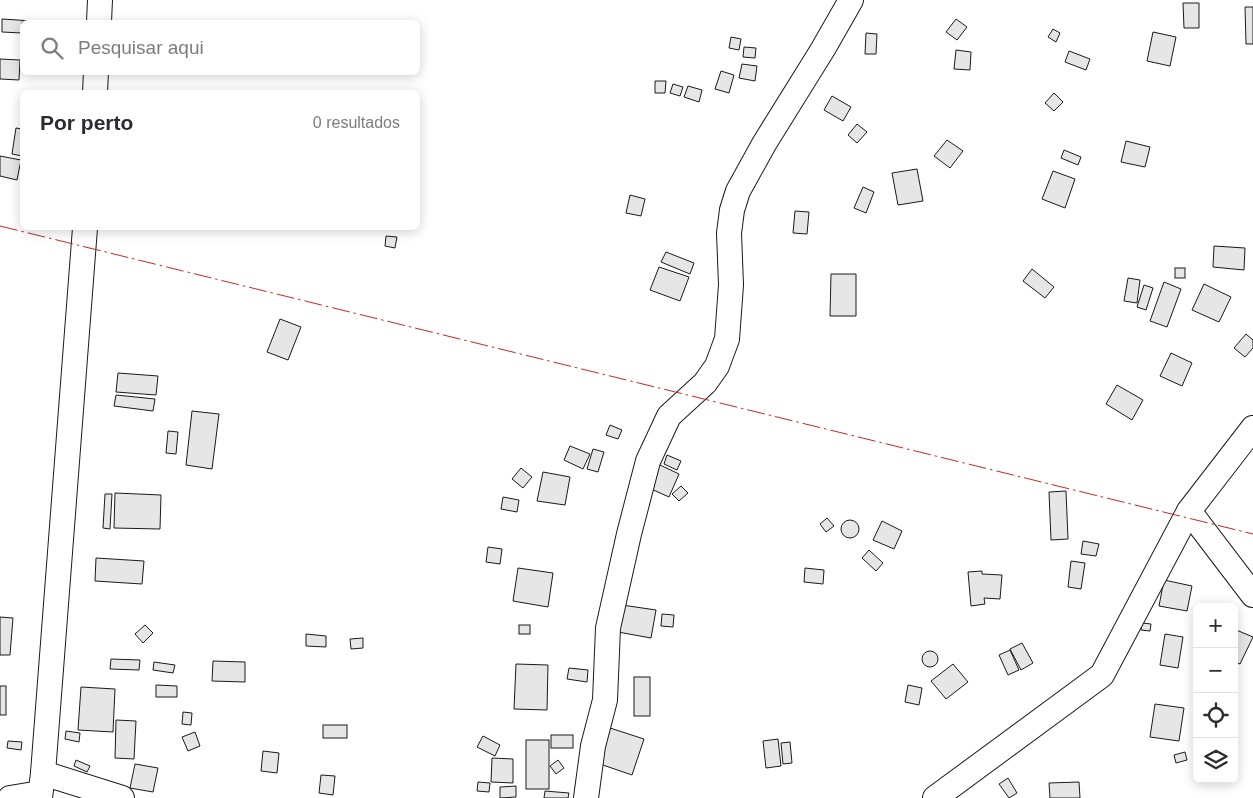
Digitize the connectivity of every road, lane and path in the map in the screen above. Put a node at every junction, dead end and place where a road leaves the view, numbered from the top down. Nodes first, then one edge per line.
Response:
1 (100, 0) edge
2 (851, 0) edge
3 (98, 20) edge
4 (96, 75) edge
5 (95, 90) edge
6 (85, 230) edge
7 (1253, 428) edge
8 (1189, 511) junction
9 (1253, 595) edge
10 (41, 788) edge
11 (10, 798) edge
12 (122, 798) edge
13 (586, 798) edge
14 (935, 798) edge

1 - 3 street
2 - 13 street
4 - 5 street
6 - 10 street
7 - 8 street
8 - 9 street
8 - 14 street
10 - 11 street
10 - 12 street

